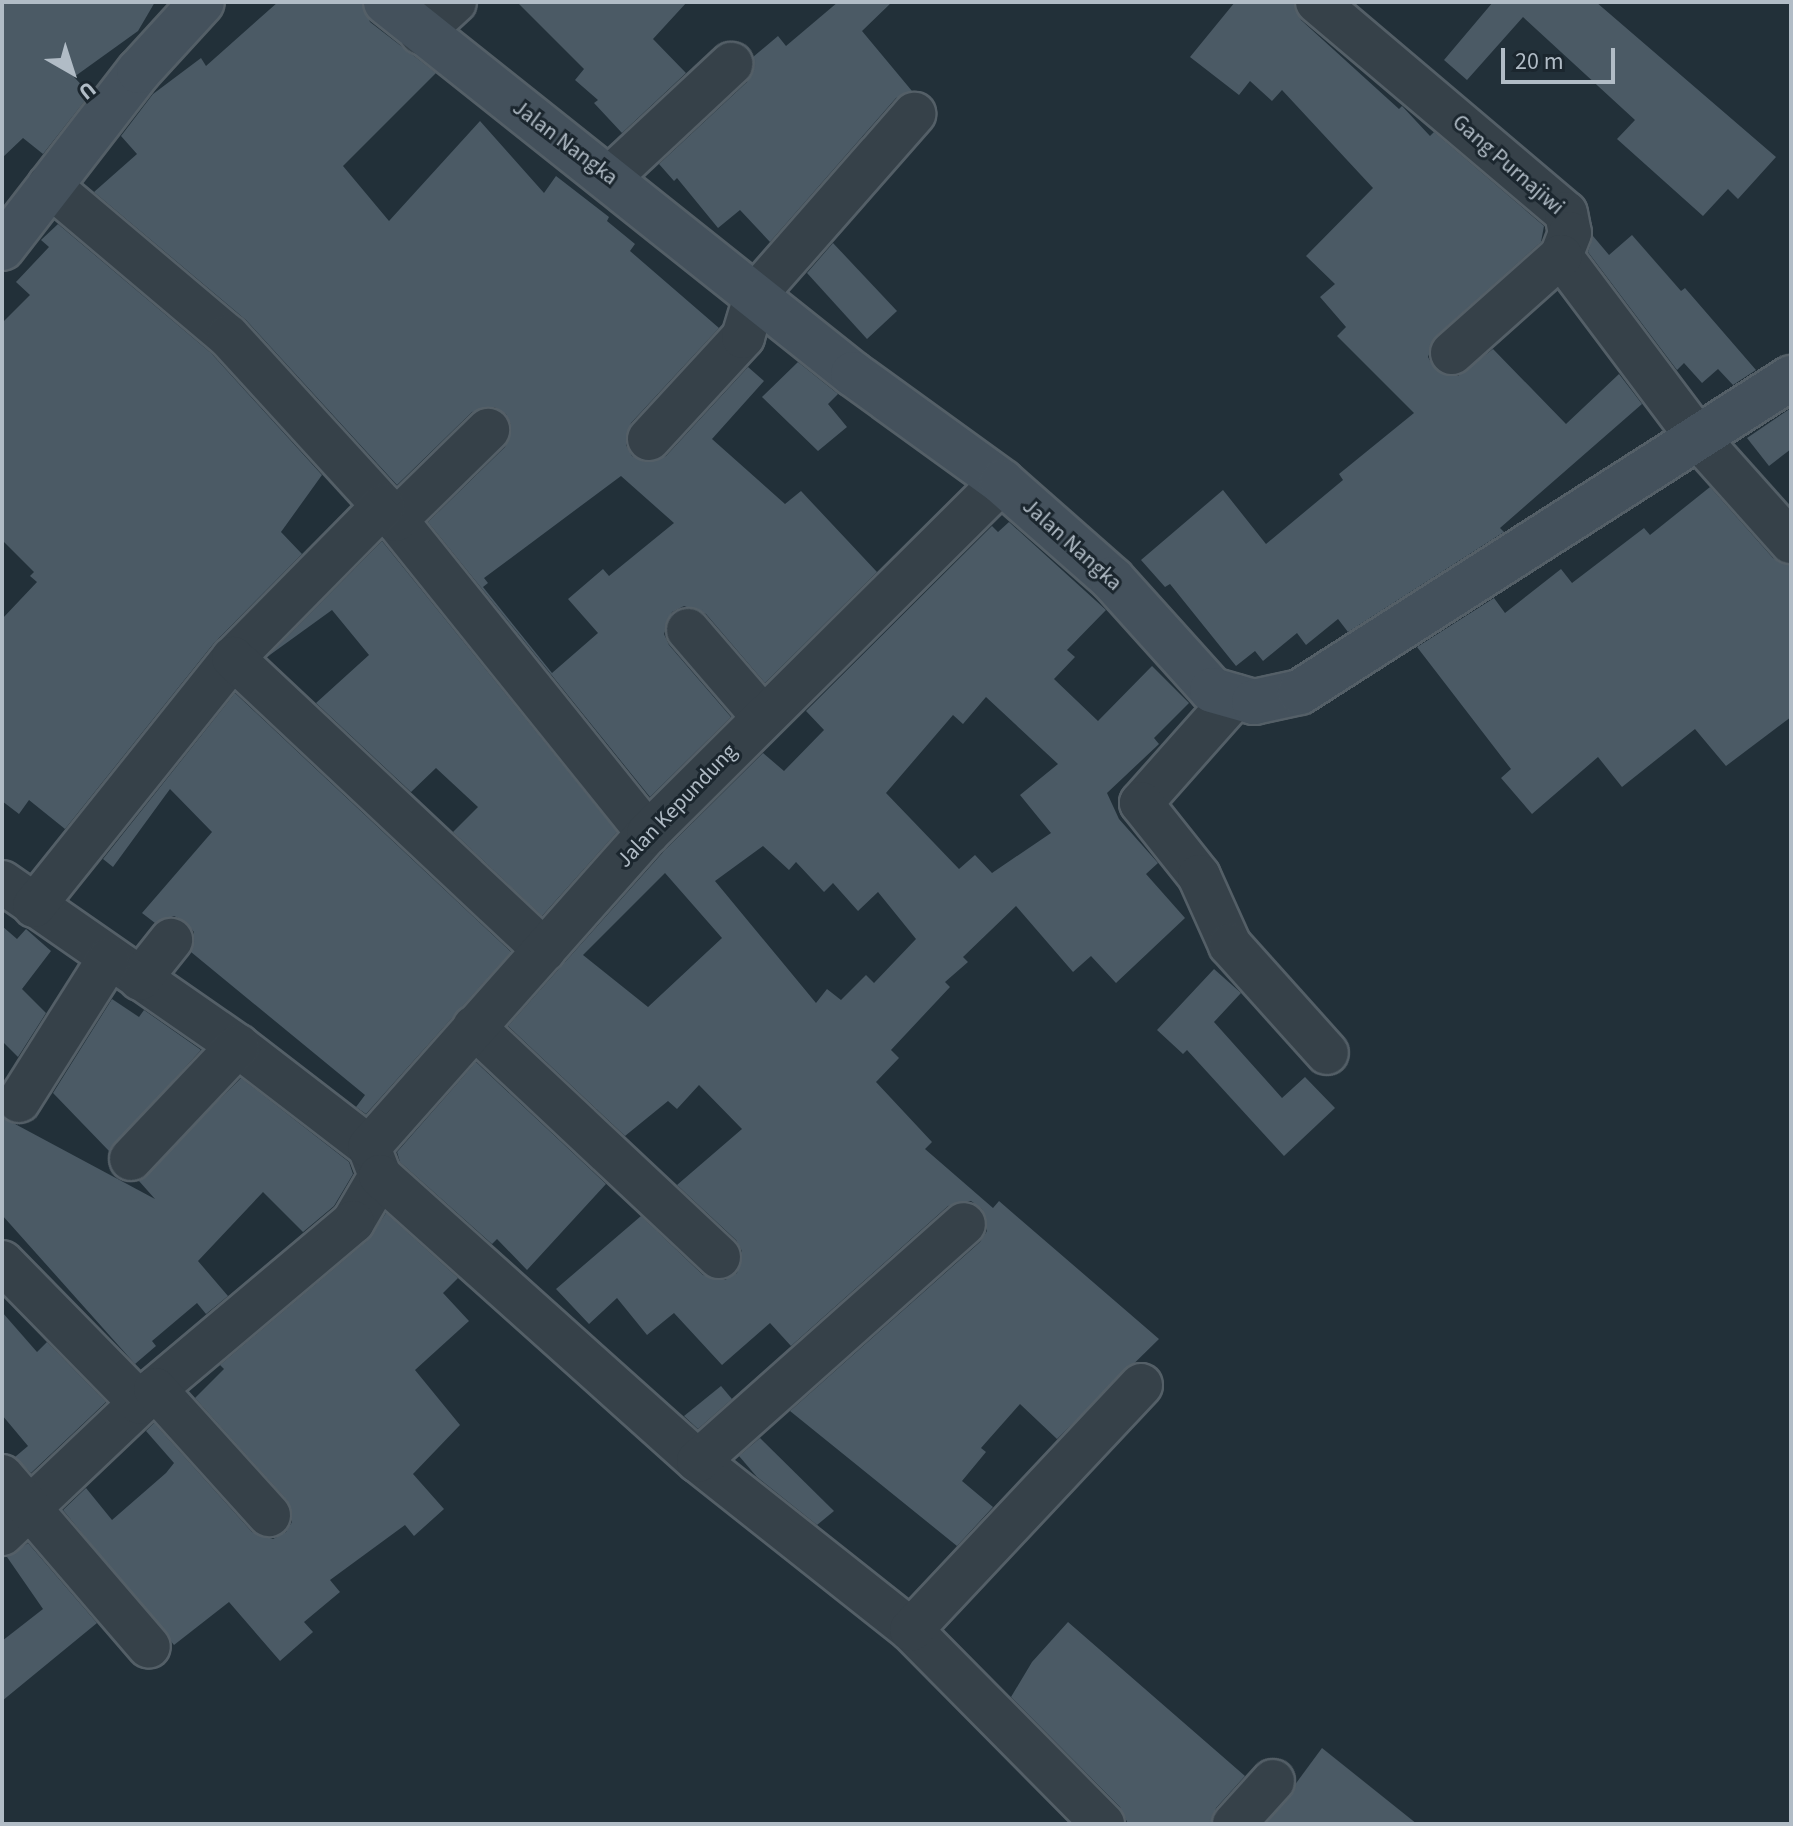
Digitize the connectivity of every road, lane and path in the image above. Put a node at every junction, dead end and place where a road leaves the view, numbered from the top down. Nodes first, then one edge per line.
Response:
1 (202, 2) edge
2 (386, 2) edge
3 (455, 2) edge
4 (1317, 2) edge
5 (421, 33) junction
6 (731, 64) dead end
7 (914, 114) dead end
8 (610, 177) junction
9 (49, 185) junction
10 (2, 248) edge
11 (1561, 256) junction
12 (756, 294) junction
13 (1452, 353) dead end
14 (1791, 378) edge
15 (488, 430) dead end
16 (1697, 437) junction
17 (649, 439) dead end
18 (1002, 482) junction
19 (390, 513) junction
20 (1791, 542) edge
21 (688, 630) dead end
22 (233, 658) junction
23 (1236, 696) junction
24 (763, 717) junction
25 (648, 833) junction
26 (18, 894) edge
27 (171, 940) dead end
28 (544, 950) junction
29 (124, 969) junction
30 (474, 1027) junction
31 (238, 1046) junction
32 (1327, 1053) dead end
33 (19, 1101) dead end
34 (131, 1159) dead end
35 (375, 1162) junction
36 (964, 1224) dead end
37 (719, 1257) dead end
38 (2, 1262) edge
39 (1141, 1385) dead end
40 (147, 1396) junction
41 (698, 1461) junction
42 (2, 1476) edge
43 (269, 1515) dead end
44 (16, 1522) edge
45 (911, 1630) junction
46 (149, 1647) dead end
47 (1273, 1781) dead end
48 (1103, 1824) edge
49 (1234, 1824) edge

1 - 9 street
2 - 5 street, Jalan Nangka
3 - 5 street
4 - 11 street, Gang Purnajiwi
5 - 8 street, Jalan Nangka
6 - 8 street
7 - 12 street
8 - 12 street, Jalan Nangka
9 - 10 street
9 - 19 street
11 - 13 street
11 - 16 street
12 - 17 street
12 - 18 street, Jalan Nangka
14 - 16 street, Jalan Nangka
15 - 19 street
16 - 20 street
16 - 23 street, Jalan Nangka
18 - 23 street, Jalan Nangka
18 - 24 street, Jalan Kepundung
19 - 22 street
19 - 25 street
21 - 24 street
22 - 26 street
22 - 28 street
23 - 32 street
24 - 25 street, Jalan Kepundung
25 - 28 street, Jalan Kepundung
26 - 29 street
27 - 29 street
28 - 30 street, Jalan Kepundung
29 - 31 street
29 - 33 street
30 - 35 street, Jalan Kepundung
30 - 37 street
31 - 34 street
31 - 35 street
35 - 40 street, Jalan Kepundung
35 - 41 street
36 - 41 street
38 - 40 street
39 - 45 street
40 - 43 street
40 - 44 street, Jalan Kepundung
41 - 45 street
42 - 44 street
44 - 46 street
45 - 48 street
47 - 49 street

